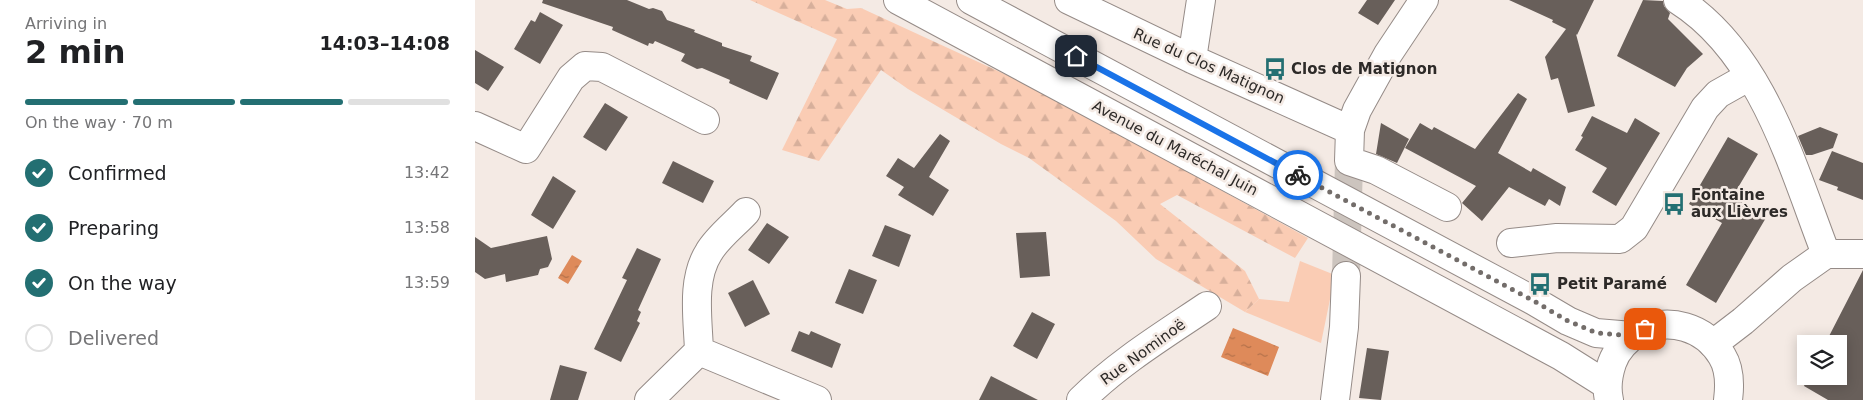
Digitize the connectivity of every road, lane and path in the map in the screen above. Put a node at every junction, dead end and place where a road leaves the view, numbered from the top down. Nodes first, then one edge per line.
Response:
1 (898, 0) edge
2 (971, 0) edge
3 (1069, 0) edge
4 (1201, 0) edge
5 (1425, 0) edge
6 (1678, 0) edge
7 (1192, 59) junction
8 (1750, 76) junction
9 (705, 120) dead end
10 (475, 126) edge
11 (1350, 130) junction
12 (1447, 207) dead end
13 (746, 212) dead end
14 (1511, 244) dead end
15 (1826, 254) junction
16 (1863, 254) edge
17 (1346, 276) tunnel mouth
18 (1207, 306) dead end
19 (1632, 336) junction
20 (1713, 344) junction
21 (699, 351) junction
22 (1608, 393) edge
23 (649, 400) edge
24 (817, 400) edge
25 (1081, 400) edge
26 (1335, 400) edge
27 (1728, 400) edge

1 - 22 street, Avenue du Maréchal Juin
2 - 19 street
3 - 7 street, Rue du Clos Matignon
4 - 7 street
5 - 11 street
6 - 8 street
7 - 11 street, Rue du Clos Matignon
8 - 14 street
8 - 15 street
9 - 10 street
11 - 12 street
13 - 21 street
15 - 16 street
15 - 20 street
17 - 26 street
18 - 25 street, Rue Nominoë
19 - 20 street
19 - 22 street
20 - 27 street
21 - 23 street
21 - 24 street

